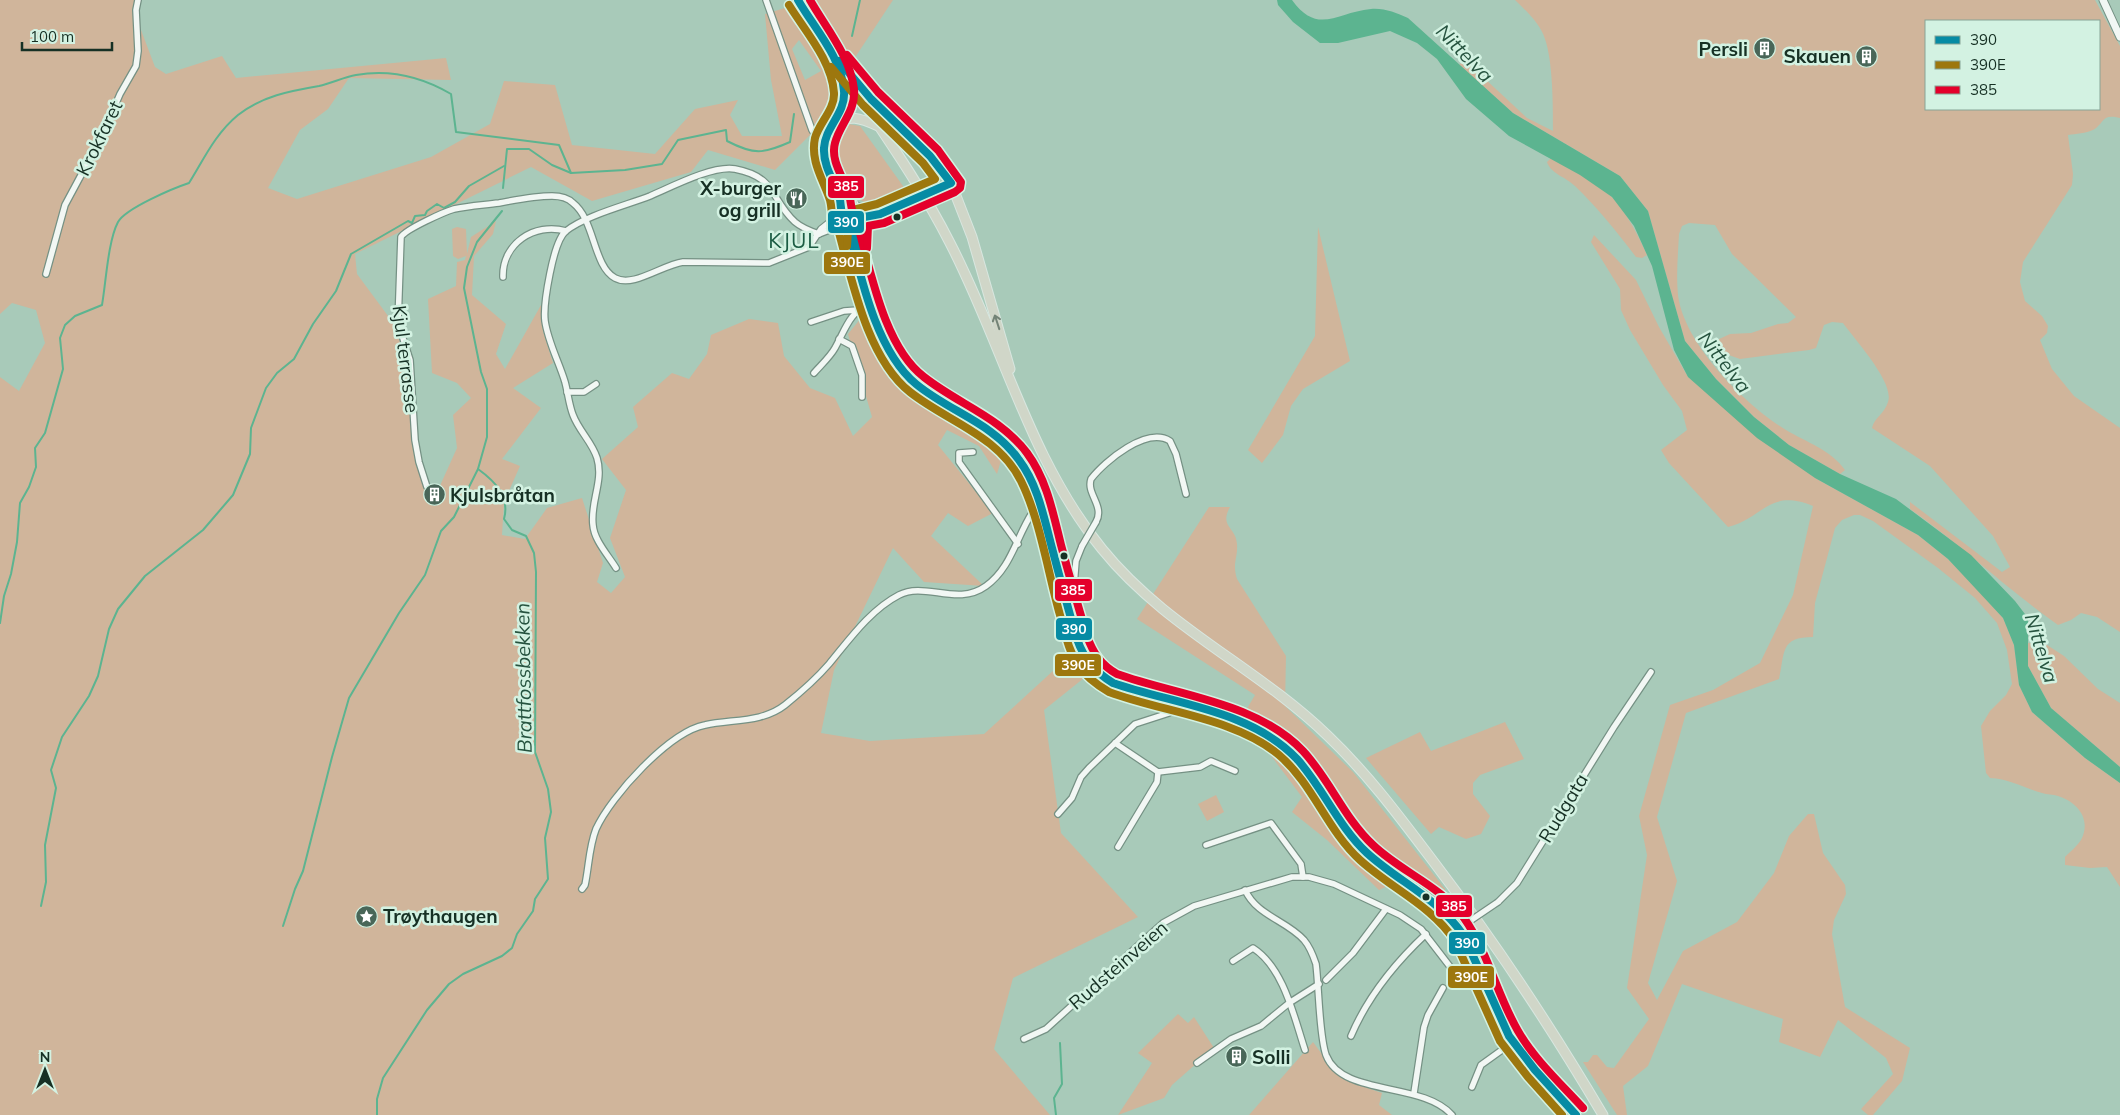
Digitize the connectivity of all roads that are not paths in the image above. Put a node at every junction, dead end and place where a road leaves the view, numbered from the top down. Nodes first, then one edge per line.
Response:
1 (138, 0) edge
2 (766, 0) edge
3 (798, 0) edge
4 (2102, 0) edge
5 (2120, 37) edge
6 (823, 42) junction
7 (838, 66) junction
8 (832, 125) junction
9 (878, 126) junction
10 (825, 141) junction
11 (831, 176) junction
12 (951, 183) junction
13 (855, 206) junction
14 (889, 210) junction
15 (842, 211) junction
16 (859, 219) junction
17 (586, 220) junction
18 (847, 222) junction
19 (566, 231) junction
20 (818, 234) junction
21 (856, 251) junction
22 (46, 274) dead end
23 (503, 277) dead end
24 (871, 302) junction
25 (858, 310) junction
26 (811, 322) dead end
27 (839, 339) junction
28 (997, 345) junction
29 (1010, 369) junction
30 (814, 373) dead end
31 (596, 384) dead end
32 (567, 392) junction
33 (862, 397) dead end
34 (974, 452) dead end
35 (428, 487) dead end
36 (1186, 494) dead end
37 (1041, 508) junction
38 (1018, 544) junction
39 (616, 568) dead end
40 (1064, 591) junction
41 (1651, 672) dead end
42 (1175, 703) junction
43 (1115, 743) junction
44 (1236, 771) dead end
45 (1158, 772) junction
46 (1058, 814) dead end
47 (1206, 845) dead end
48 (1118, 847) dead end
49 (1303, 877) junction
50 (582, 889) dead end
51 (1245, 890) junction
52 (1386, 909) junction
53 (1460, 928) junction
54 (1426, 934) junction
55 (1233, 960) dead end
56 (1483, 979) junction
57 (1326, 980) dead end
58 (1319, 984) junction
59 (1444, 988) dead end
60 (1289, 1003) junction
61 (1352, 1036) dead end
62 (1024, 1039) dead end
63 (1513, 1042) junction
64 (1304, 1050) dead end
65 (1197, 1063) dead end
66 (1472, 1087) dead end
67 (1414, 1093) junction
68 (1452, 1115) edge
69 (1576, 1115) edge
70 (1603, 1115) edge
71 (1609, 1115) edge

1 - 22 street, Krokfaret
2 - 10 street
3 - 6 highway
4 - 5 street
6 - 7 highway
6 - 12 highway
7 - 8 highway
7 - 9 highway
8 - 9 highway
8 - 10 highway
9 - 28 highway
10 - 11 highway
11 - 13 highway
11 - 15 highway
12 - 14 main road, bridge
29 -> 12 highway
13 - 14 main road
13 - 15 main road
13 - 16 main road
14 - 16 main road
15 - 18 main road
15 - 20 street, Kjul terrasse
16 - 18 main road
16 - 21 main road
17 - 19 street
17 - 20 street
17 - 20 street, Kjul terrasse
17 - 35 street, Kjul terrasse
18 - 20 street, Kjul terrasse
18 - 21 main road
19 - 23 street
19 - 32 street
21 - 24 main road
24 - 25 street
24 - 37 main road
25 - 26 street
25 - 27 street
27 - 30 street
27 - 33 street
28 - 29 highway
28 - 70 highway
29 - 71 highway
31 - 32 street
32 - 39 street
34 - 38 street
36 - 40 street, bridge
37 - 38 street
37 - 40 main road
38 - 50 street
40 - 42 main road
41 - 53 street, Rudgata, bridge
42 - 43 street
42 - 53 main road
43 - 45 street
43 - 46 street
44 - 45 street
45 - 48 street
47 - 49 street
49 - 51 street, Rudsteinveien
49 - 52 street, Rudsteinveien
51 - 58 street
51 - 62 street, Rudsteinveien
52 - 54 street, Rudsteinveien
52 - 57 street
53 - 56 main road
54 - 56 street, Rudsteinveien
54 - 61 street
55 - 60 street
56 - 63 main road
58 - 60 street
58 - 67 street
59 - 67 street
60 - 64 street
60 - 65 street
63 - 66 street
63 - 69 main road
67 - 68 street

